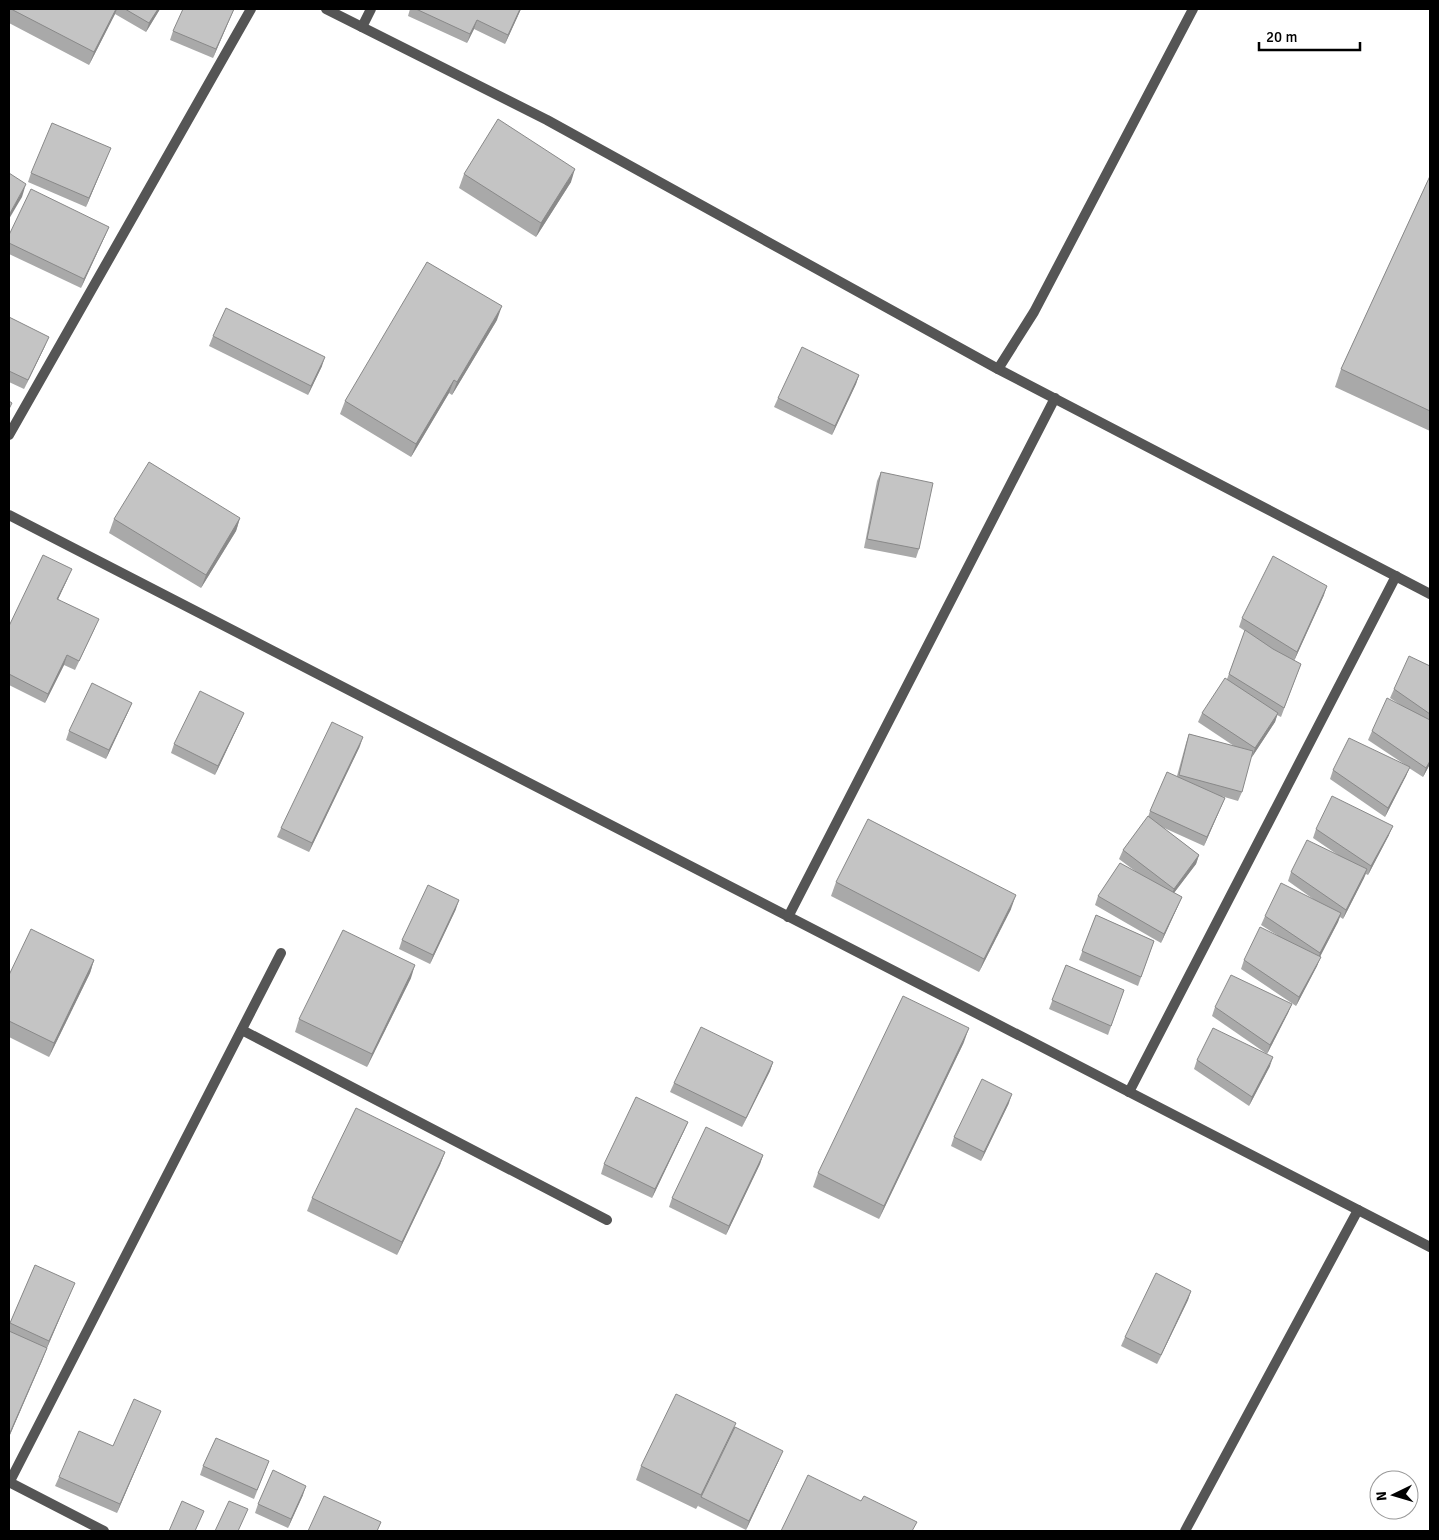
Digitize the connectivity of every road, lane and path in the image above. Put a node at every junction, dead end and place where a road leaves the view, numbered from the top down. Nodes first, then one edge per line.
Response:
1 (250, 9) edge
2 (326, 9) edge
3 (372, 9) edge
4 (1193, 9) edge
5 (362, 27) junction
6 (998, 369) junction
7 (1055, 398) junction
8 (9, 435) edge
9 (9, 515) edge
10 (1396, 576) junction
11 (1430, 594) edge
12 (788, 917) junction
13 (281, 954) dead end
14 (242, 1030) junction
15 (1129, 1092) junction
16 (1358, 1210) junction
17 (607, 1220) dead end
18 (1430, 1247) edge
19 (9, 1483) edge
20 (104, 1531) edge
21 (1185, 1531) edge

1 - 8 street
2 - 5 street
3 - 5 street
4 - 6 street
5 - 6 street
6 - 7 street
7 - 10 street
7 - 12 street
9 - 12 street
10 - 11 street
10 - 15 street
12 - 15 street
13 - 14 street
14 - 17 street
14 - 19 street
15 - 16 street
16 - 18 street
16 - 21 street
19 - 20 street

